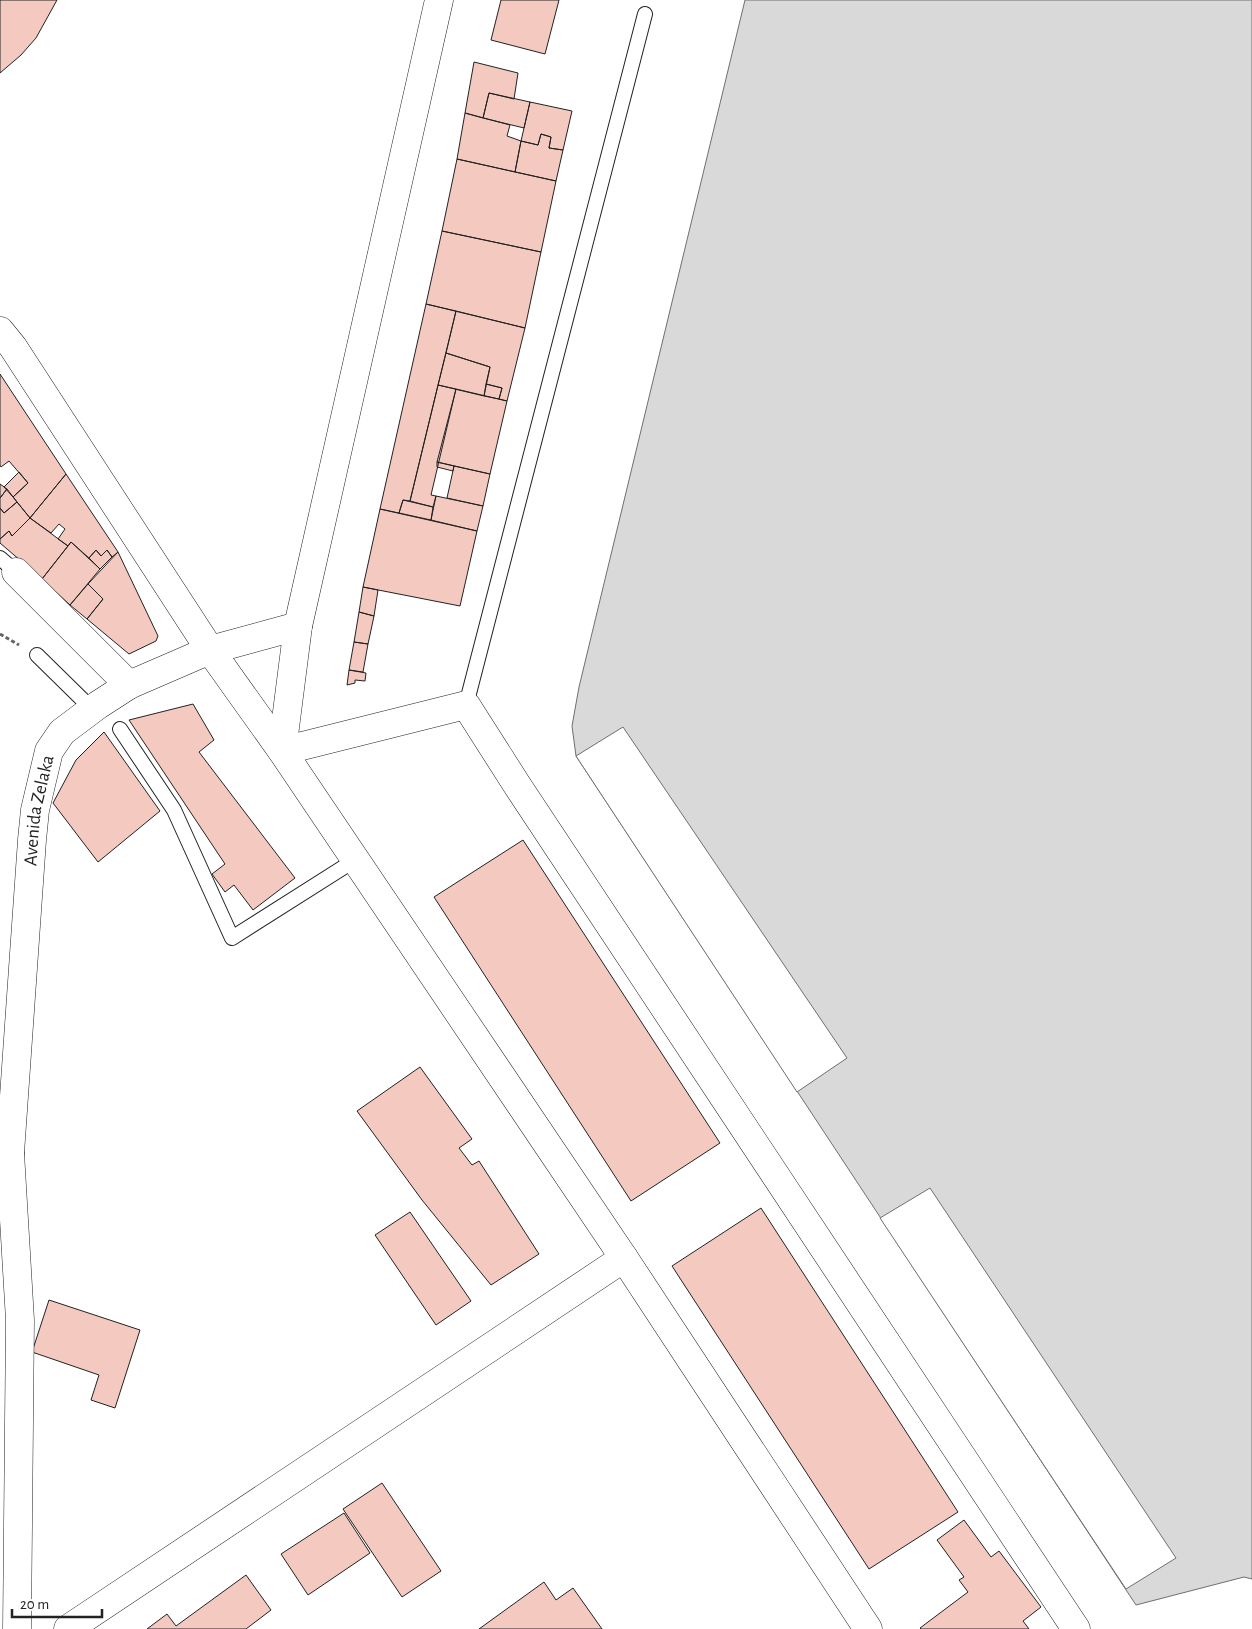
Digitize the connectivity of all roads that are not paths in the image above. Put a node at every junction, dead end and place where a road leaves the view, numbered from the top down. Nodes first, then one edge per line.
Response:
1 (438, 0) edge
2 (645, 14) dead end
3 (0, 331) edge
4 (8, 565) edge
5 (298, 626) junction
6 (210, 650) junction
7 (37, 655) dead end
8 (129, 685) junction
9 (466, 705) junction
10 (92, 710) junction
11 (120, 730) dead end
12 (282, 751) junction
13 (354, 860) junction
14 (5, 1156) edge
15 (624, 1258) junction
16 (17, 1629) edge
17 (68, 1629) edge
18 (868, 1629) edge
19 (1076, 1629) edge

1 - 5 street
2 - 9 lane
3 - 6 street
4 - 8 street
5 - 6 street, Avenida Zelaka
5 - 12 street
6 - 8 street, Avenida Zelaka
6 - 12 street
7 - 10 lane
8 - 10 street, Avenida Zelaka
9 - 12 street
9 - 19 street
10 - 14 street, Avenida Zelaka
11 - 13 lane
12 - 13 street
13 - 15 street
14 - 16 street, Avenida Zelaka
15 - 17 street
15 - 18 street

